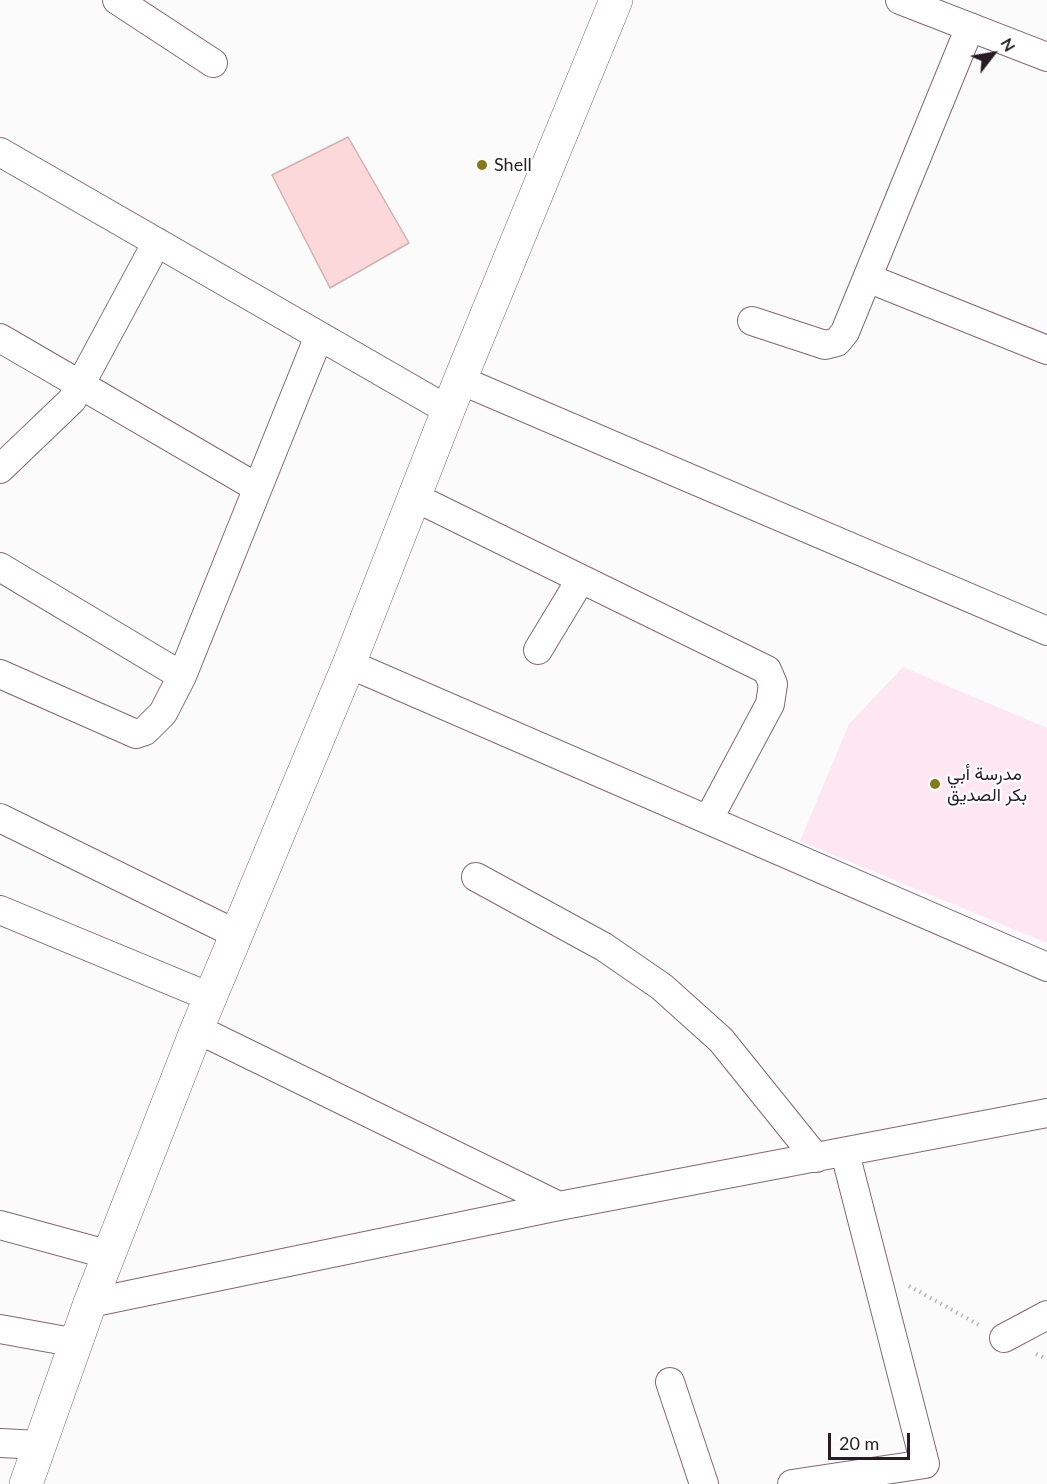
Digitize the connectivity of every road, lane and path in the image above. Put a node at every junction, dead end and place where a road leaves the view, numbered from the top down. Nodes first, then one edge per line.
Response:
1 (117, 0) edge
2 (616, 0) edge
3 (900, 0) edge
4 (970, 27) junction
5 (1047, 57) edge
6 (213, 63) dead end
7 (0, 152) edge
8 (157, 242) junction
9 (870, 279) junction
10 (752, 321) dead end
11 (319, 336) junction
12 (0, 338) edge
13 (1047, 350) edge
14 (459, 380) junction
15 (80, 386) junction
16 (448, 410) junction
17 (0, 469) edge
18 (256, 487) junction
19 (414, 497) junction
20 (0, 567) edge
21 (581, 579) junction
22 (1046, 627) edge
23 (538, 650) dead end
24 (349, 664) junction
25 (0, 674) edge
26 (182, 676) junction
27 (0, 818) edge
28 (708, 820) junction
29 (476, 877) dead end
30 (0, 910) edge
31 (236, 934) junction
32 (1047, 967) edge
33 (210, 997) junction
34 (197, 1029) junction
35 (1047, 1113) edge
36 (845, 1153) junction
37 (816, 1158) junction
38 (559, 1206) junction
39 (0, 1225) edge
40 (110, 1255) junction
41 (874, 1267) junction
42 (90, 1303) junction
43 (1047, 1315) edge
44 (0, 1329) edge
45 (1004, 1338) junction
46 (77, 1343) junction
47 (1047, 1359) edge
48 (670, 1382) dead end
49 (0, 1443) edge
50 (40, 1445) junction
51 (926, 1474) edge
52 (26, 1484) edge
53 (704, 1484) edge
54 (792, 1484) edge

1 - 6 street
2 - 14 main road
3 - 4 street
4 - 5 street
4 - 9 street
7 - 8 street
8 - 11 street
8 - 15 street
9 - 10 street
9 - 13 street
11 - 16 street
11 - 18 street
12 - 15 street
14 - 16 main road
14 - 22 street
15 - 17 street
15 - 18 street
16 - 19 main road
18 - 26 street
19 - 21 street
19 - 24 main road
20 - 26 street
21 - 23 street
21 - 28 street
24 - 28 street
24 - 31 main road
25 - 26 street
27 - 31 street
28 - 32 street
29 - 37 street
30 - 33 street
31 - 33 main road
33 - 34 main road
34 - 38 street
34 - 40 main road
35 - 36 street
36 - 37 street
36 - 41 street
37 - 38 street
38 - 42 street
39 - 40 street
40 - 42 main road
41 - 45 path
41 - 51 street
42 - 46 main road
43 - 45 street
44 - 46 street
45 - 47 path
46 - 50 main road
48 - 53 street
49 - 50 street
50 - 52 main road
51 - 54 street

